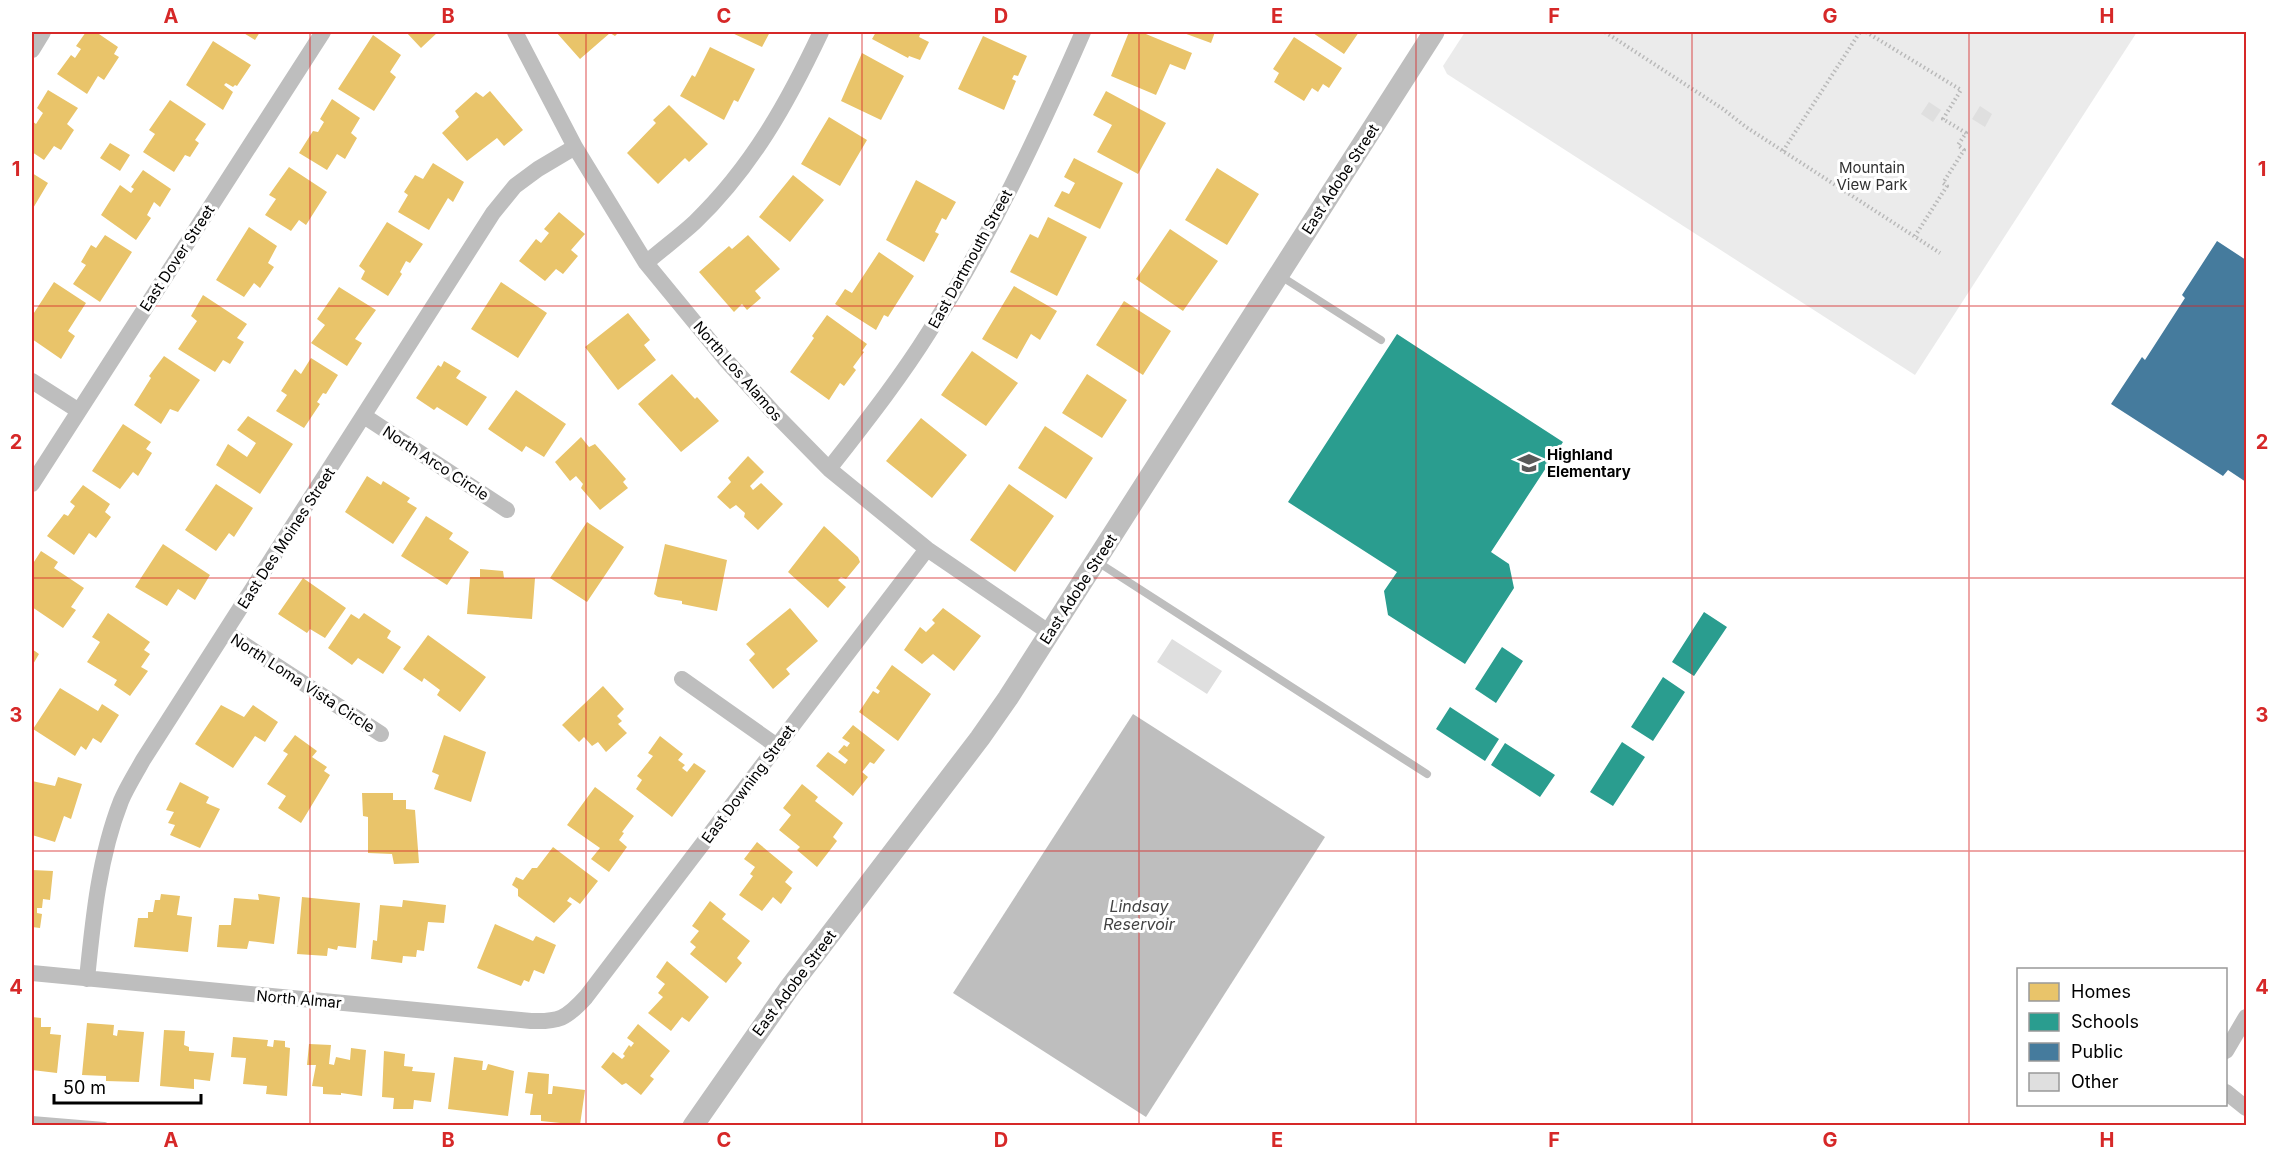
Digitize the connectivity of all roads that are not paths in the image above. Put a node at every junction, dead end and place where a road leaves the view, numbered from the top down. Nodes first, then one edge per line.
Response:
1 (44, 32) edge
2 (323, 32) edge
3 (515, 32) edge
4 (821, 32) edge
5 (1083, 32) edge
6 (1434, 32) edge
7 (32, 50) edge
8 (575, 147) junction
9 (646, 262) junction
10 (1279, 274) junction
11 (1381, 340) dead end
12 (32, 381) edge
13 (79, 411) junction
14 (364, 416) junction
15 (829, 469) junction
16 (32, 484) edge
17 (507, 510) dead end
18 (927, 549) junction
19 (1096, 561) junction
20 (225, 632) junction
21 (1050, 633) junction
22 (682, 679) dead end
23 (381, 734) dead end
24 (777, 746) junction
25 (1427, 774) dead end
26 (32, 973) edge
27 (87, 979) junction
28 (2247, 1017) edge
29 (566, 1018) joint
30 (2227, 1049) edge
31 (2227, 1093) edge
32 (2247, 1108) edge
33 (32, 1120) edge
34 (104, 1125) edge
35 (693, 1125) edge

1 - 7 street
2 - 13 street, East Dover Street
3 - 8 street, North Los Alamos
4 - 9 street
5 - 15 street, East Dartmouth Street
6 - 10 street, East Adobe Street
8 - 9 street, North Los Alamos
8 - 14 street, East Des Moines Street
9 - 15 street, North Los Alamos
10 - 11 lane
10 - 19 street, East Adobe Street
12 - 13 street
13 - 16 street, East Dover Street
14 - 17 street, North Arco Circle
14 - 20 street, East Des Moines Street
15 - 18 street, North Los Alamos
18 - 21 street, North Los Alamos
18 - 24 street, East Downing Street
19 - 21 street, East Adobe Street
19 - 25 lane
20 - 23 street, North Loma Vista Circle
20 - 27 street, East Des Moines Street
21 - 35 street, East Adobe Street
22 - 24 street
24 - 29 street, East Downing Street
26 - 27 street, North Almar
27 - 29 street, North Almar
28 - 30 street
31 - 32 street
33 - 34 lane

